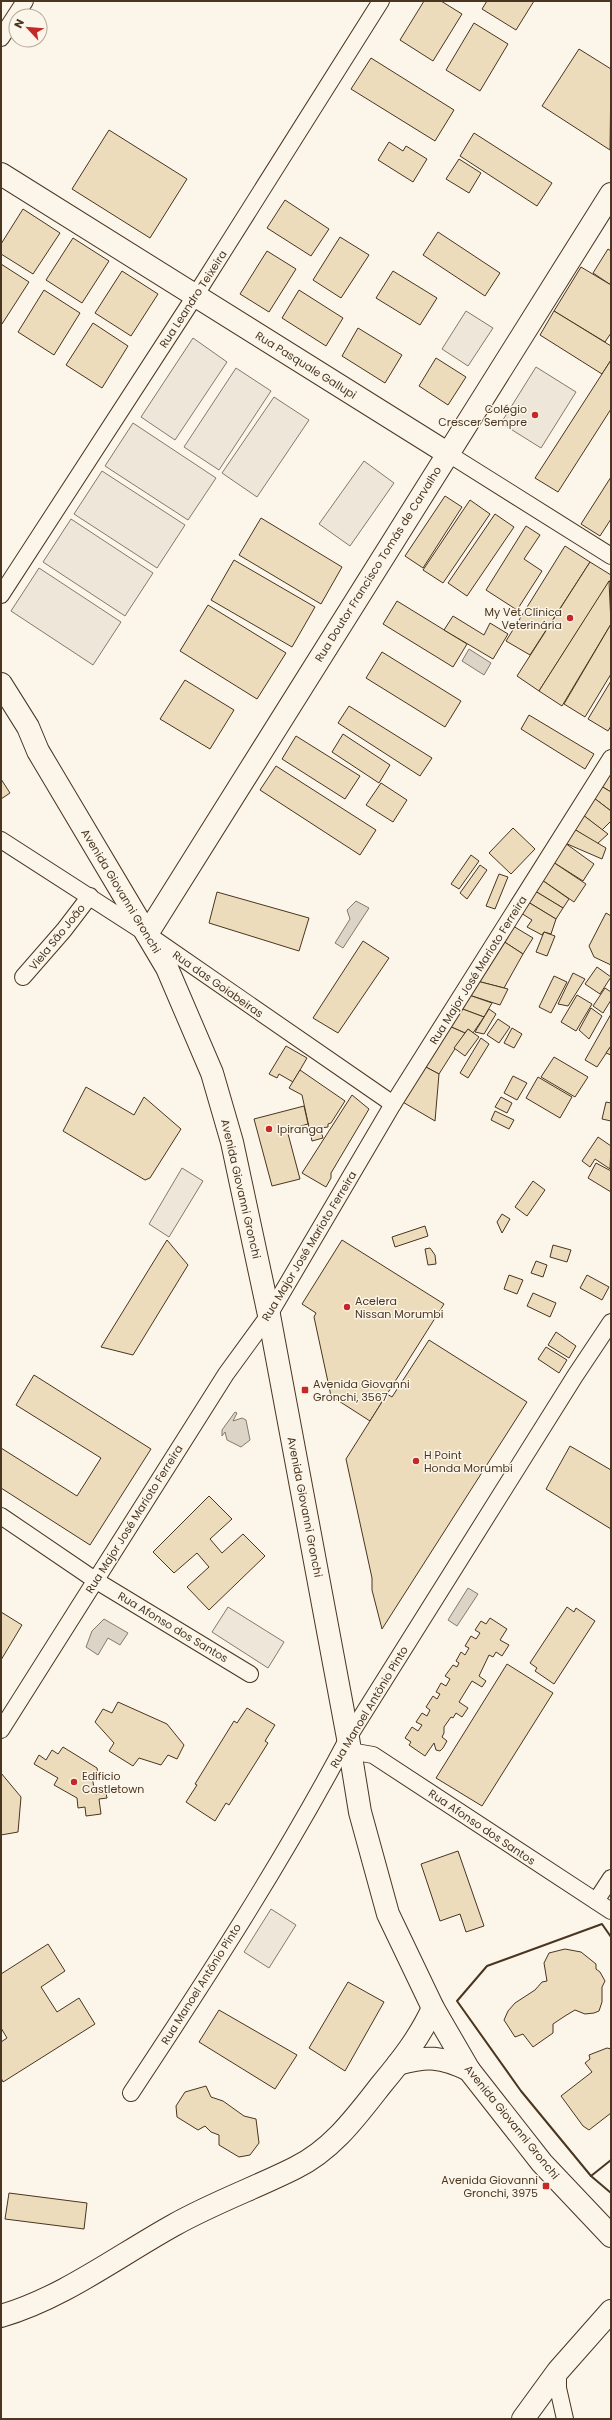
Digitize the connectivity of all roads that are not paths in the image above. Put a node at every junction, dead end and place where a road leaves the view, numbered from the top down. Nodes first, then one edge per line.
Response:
1 (25, 1) edge
2 (381, 1) edge
3 (1, 38) edge
4 (1, 174) edge
5 (611, 194) edge
6 (195, 296) junction
7 (447, 453) junction
8 (611, 556) edge
9 (1, 595) edge
10 (1, 684) edge
11 (1, 713) edge
12 (38, 751) junction
13 (611, 758) edge
14 (1, 840) edge
15 (90, 896) junction
16 (147, 934) junction
17 (23, 977) dead end
18 (393, 1104) junction
19 (269, 1315) junction
20 (611, 1322) edge
21 (1, 1516) edge
22 (95, 1580) junction
23 (250, 1674) dead end
24 (1, 1730) edge
25 (349, 1745) junction
26 (611, 1878) edge
27 (596, 1901) junction
28 (611, 1911) edge
29 (433, 2008) junction
30 (398, 2064) junction
31 (469, 2070) junction
32 (131, 2093) dead end
33 (611, 2236) edge
34 (611, 2311) edge
35 (1, 2316) edge
36 (558, 2371) junction
37 (522, 2419) edge
38 (565, 2419) edge

1 - 3 street
2 - 6 street, Rua Leandro Teixeira
4 - 6 main road, Rua Pasquale Gallupi
5 - 7 main road, Rua Doutor Francisco Tomás de Carvalho
6 - 7 main road, Rua Pasquale Gallupi
6 - 9 street, Rua Leandro Teixeira
7 - 8 street, Rua Pasquale Gallupi
7 - 16 main road, Rua Doutor Francisco Tomás de Carvalho
10 - 12 main road, Avenida Giovanni Gronchi
11 - 12 main road, Avenida Giovanni Gronchi
12 - 16 main road, Avenida Giovanni Gronchi
13 - 18 street, Rua Major José Marioto Ferreira
14 - 15 street, Rua das Goiabeiras
15 - 16 street, Rua das Goiabeiras
15 - 17 street, Viela São João
16 - 18 street, Rua das Goiabeiras
16 - 19 main road, Avenida Giovanni Gronchi
18 - 19 street, Rua Major José Marioto Ferreira
19 - 22 street, Rua Major José Marioto Ferreira
19 - 25 main road, Avenida Giovanni Gronchi
20 - 25 street, Rua Manoel Antônio Pinto
21 - 22 street, Rua Afonso dos Santos
22 - 23 street, Rua Afonso dos Santos
22 - 24 street, Rua Major José Marioto Ferreira
25 - 27 street, Rua Afonso dos Santos
25 - 29 main road, Avenida Giovanni Gronchi
25 - 32 street, Rua Manoel Antônio Pinto
26 - 27 street
27 - 28 street, Rua Afonso dos Santos
29 - 30 main road
29 - 31 main road, Avenida Giovanni Gronchi
30 - 31 main road
30 - 35 main road
31 - 33 main road, Avenida Giovanni Gronchi
34 - 36 main road
36 - 37 main road
36 - 38 street

